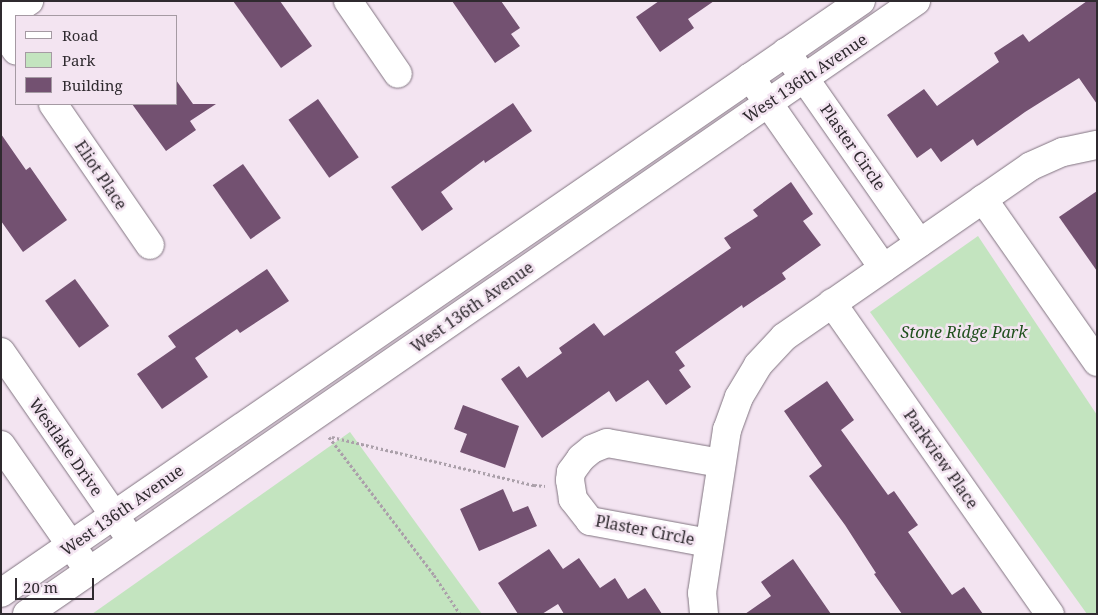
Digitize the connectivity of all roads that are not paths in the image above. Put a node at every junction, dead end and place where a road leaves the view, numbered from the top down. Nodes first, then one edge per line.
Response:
1 (29, 1) edge
2 (348, 1) edge
3 (861, 1) edge
4 (916, 1) edge
5 (1, 20) edge
6 (1, 28) edge
7 (15, 49) edge
8 (786, 52) junction
9 (398, 74) dead end
10 (750, 78) junction
11 (805, 78) junction
12 (768, 103) junction
13 (54, 105) edge
14 (1097, 145) edge
15 (983, 199) junction
16 (919, 243) junction
17 (150, 245) dead end
18 (882, 268) junction
19 (832, 303) junction
20 (1, 352) edge
21 (1097, 362) edge
22 (1, 445) edge
23 (722, 463) junction
24 (115, 516) junction
25 (132, 541) junction
26 (709, 543) junction
27 (72, 545) junction
28 (88, 571) junction
29 (1, 593) edge
30 (27, 614) edge
31 (704, 614) edge
32 (1050, 614) edge

1 - 5 street
2 - 9 street
3 - 8 street, West 136th Avenue
4 - 11 street, West 136th Avenue
6 - 7 street
8 - 10 street, West 136th Avenue
8 - 11 street, Plaster Circle
10 - 12 street
10 - 24 street, West 136th Avenue
11 - 12 street, West 136th Avenue
11 - 16 street, Plaster Circle
12 - 18 street
12 - 25 street, West 136th Avenue
13 - 17 street, Eliot Place
14 - 15 street, Plaster Circle
15 - 16 street, Plaster Circle
15 - 21 street
16 - 18 street, Plaster Circle
18 - 19 street, Plaster Circle
19 - 23 street, Plaster Circle
19 - 32 street, Parkview Place
20 - 24 street, Westlake Drive
22 - 27 street
23 - 26 street, Plaster Circle
23 - 26 street, Plaster Circle
24 - 25 street, Westlake Drive
24 - 27 street, West 136th Avenue
25 - 28 street, West 136th Avenue
26 - 31 street, Plaster Circle
27 - 28 street
27 - 29 street, West 136th Avenue
28 - 30 street, West 136th Avenue

